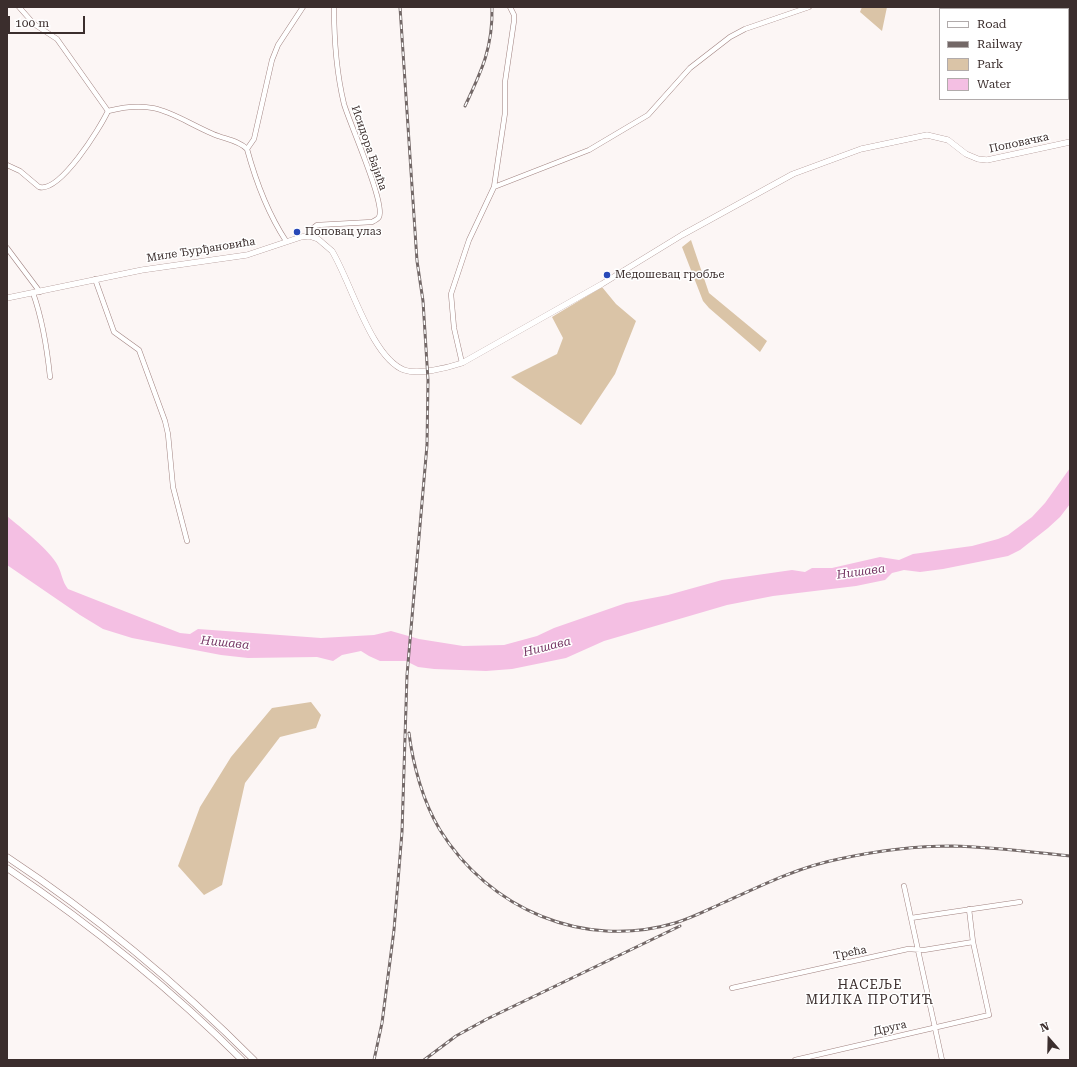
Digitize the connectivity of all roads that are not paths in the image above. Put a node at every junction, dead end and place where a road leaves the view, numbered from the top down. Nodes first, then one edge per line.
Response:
1 (19, 7) edge
2 (303, 7) edge
3 (334, 7) edge
4 (510, 7) edge
5 (809, 7) edge
6 (108, 111) junction
7 (1070, 142) edge
8 (247, 149) junction
9 (7, 166) edge
10 (494, 187) junction
11 (309, 236) junction
12 (286, 241) junction
13 (7, 248) edge
14 (95, 279) junction
15 (40, 292) junction
16 (34, 293) junction
17 (7, 298) edge
18 (462, 363) junction
19 (50, 377) dead end
20 (187, 541) dead end
21 (7, 857) edge
22 (7, 868) edge
23 (904, 886) dead end
24 (1020, 902) dead end
25 (969, 909) junction
26 (911, 918) junction
27 (974, 942) junction
28 (917, 949) junction
29 (732, 988) dead end
30 (934, 1027) junction
31 (242, 1060) edge
32 (254, 1060) edge
33 (795, 1060) edge
34 (942, 1060) edge

1 - 6 street
2 - 8 street
3 - 11 street, Исидора Бајића
4 - 10 street
5 - 10 street
6 - 8 street
6 - 9 street
7 - 18 street, Поповачка
8 - 12 street
10 - 18 street
11 - 12 street, Миле Ђурђановића
11 - 18 street
12 - 14 street, Миле Ђурђановића
13 - 15 street
14 - 15 street, Миле Ђурђановића
14 - 20 street
15 - 16 street, Миле Ђурђановића
16 - 17 street, Миле Ђурђановића
16 - 19 street
21 - 32 main road
22 - 31 main road
23 - 26 street
24 - 25 street
25 - 26 street
25 - 27 street
26 - 28 street
27 - 28 street, Трећа
27 - 30 street, Друга
28 - 29 street, Трећа
28 - 30 street
30 - 33 street, Друга
30 - 34 street

